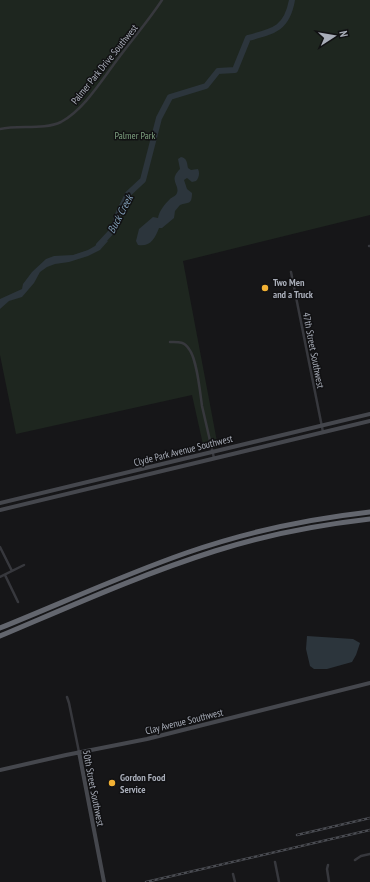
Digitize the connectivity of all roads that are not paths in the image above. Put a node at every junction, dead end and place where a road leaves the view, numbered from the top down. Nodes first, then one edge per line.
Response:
1 (162, 0) edge
2 (0, 129) edge
3 (291, 272) dead end
4 (170, 342) dead end
5 (370, 414) edge
6 (370, 421) edge
7 (321, 426) junction
8 (323, 432) junction
9 (212, 452) junction
10 (214, 458) junction
11 (180, 459) junction
12 (182, 466) junction
13 (92, 481) junction
14 (93, 487) junction
15 (5, 502) junction
16 (0, 503) edge
17 (7, 508) junction
18 (0, 510) edge
19 (370, 512) edge
20 (370, 519) edge
21 (0, 547) edge
22 (24, 565) dead end
23 (12, 571) junction
24 (5, 575) junction
25 (0, 577) edge
26 (18, 602) dead end
27 (0, 628) edge
28 (0, 636) edge
29 (370, 684) edge
30 (67, 697) dead end
31 (79, 752) junction
32 (0, 770) edge
33 (370, 854) edge
34 (356, 860) dead end
35 (275, 862) dead end
36 (328, 865) dead end
37 (233, 874) dead end
38 (104, 882) edge
39 (235, 882) edge
40 (279, 882) edge
41 (329, 882) edge

1 - 2 street, Palmer Park Drive Southwest
3 - 7 street, 47th Street Southwest
4 - 9 street
5 - 7 main road, Clyde Park Avenue Southwest
6 - 8 main road, Clyde Park Avenue Southwest
7 - 8 street, 47th Street Southwest
7 - 9 main road, Clyde Park Avenue Southwest
8 - 10 main road, Clyde Park Avenue Southwest
9 - 10 street
9 - 11 main road, Clyde Park Avenue Southwest
10 - 12 main road, Clyde Park Avenue Southwest
11 - 12 main road
11 - 13 main road, Clyde Park Avenue Southwest
12 - 14 main road, Clyde Park Avenue Southwest
13 - 14 main road
13 - 15 main road, Clyde Park Avenue Southwest
14 - 17 main road, Clyde Park Avenue Southwest
15 - 16 main road, Clyde Park Avenue Southwest
15 - 17 main road
17 - 18 main road, Clyde Park Avenue Southwest
19 - 27 highway
20 - 28 highway
21 - 23 street
22 - 23 street
23 - 24 street
24 - 25 street
24 - 26 street
29 - 31 main road, Clay Avenue Southwest
30 - 31 street, 50th Street Southwest
31 - 32 main road, Clay Avenue Southwest
31 - 38 main road, 50th Street Southwest
33 - 34 street
35 - 40 street
36 - 41 street
37 - 39 street

